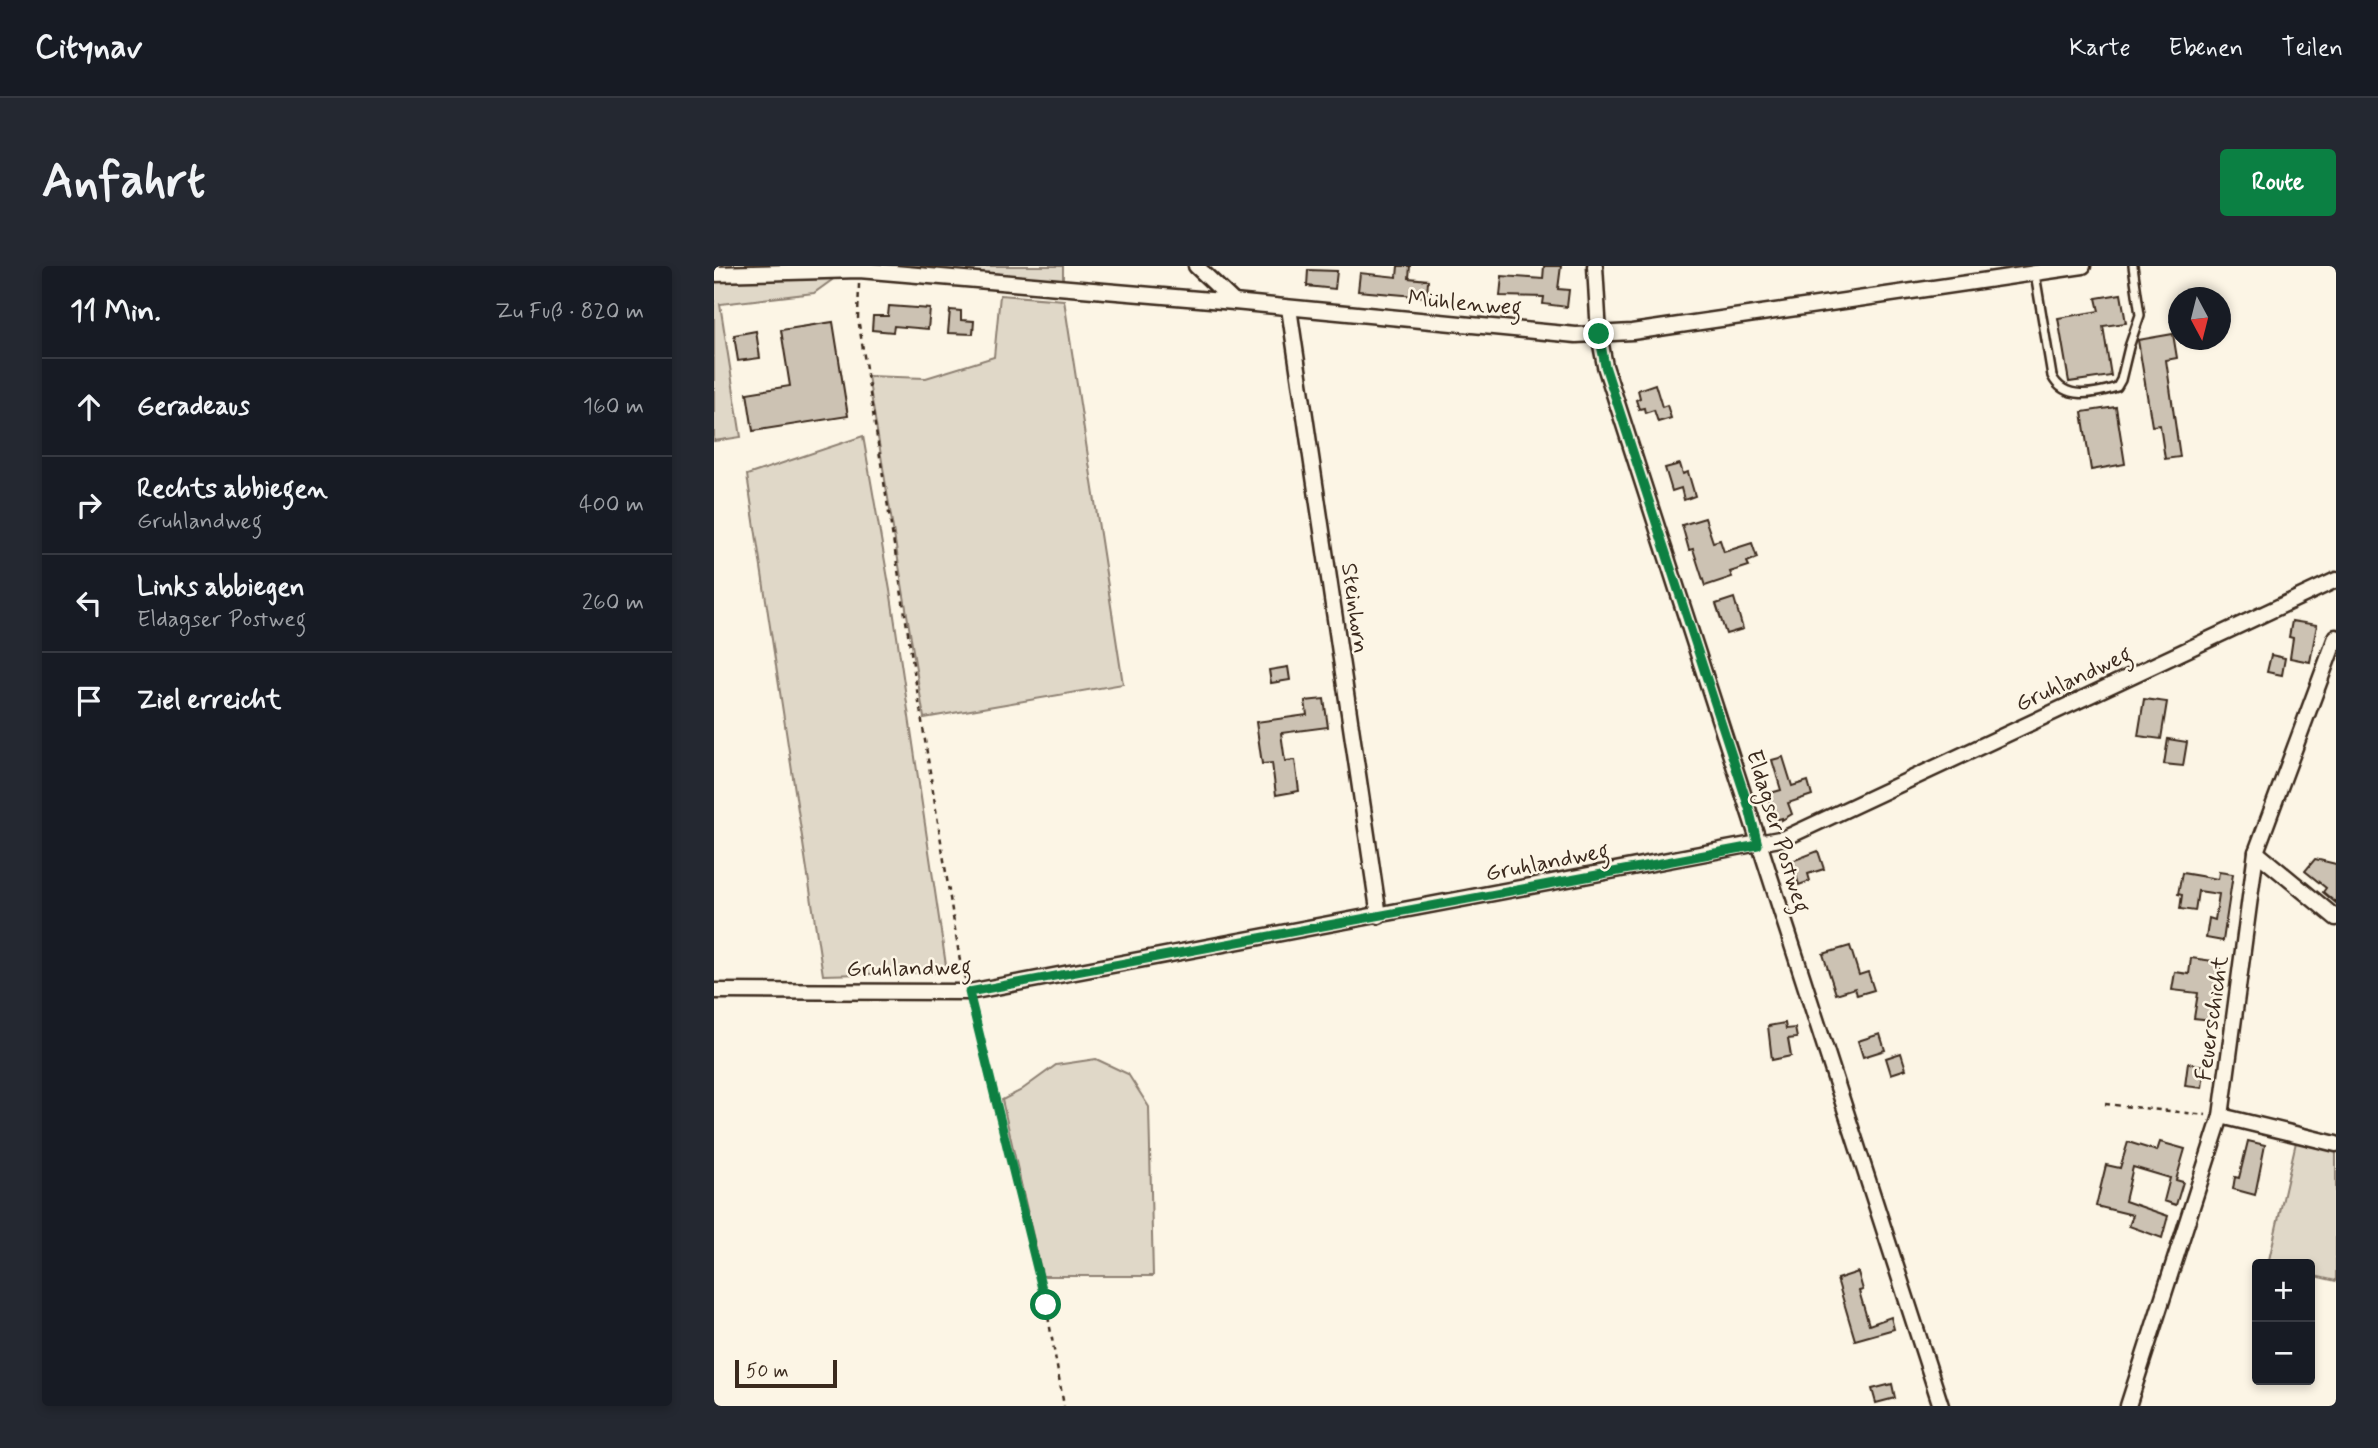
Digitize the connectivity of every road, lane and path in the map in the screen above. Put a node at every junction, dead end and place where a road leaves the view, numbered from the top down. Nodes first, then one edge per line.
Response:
1 (1196, 266) edge
2 (1595, 266) edge
3 (2083, 266) edge
4 (2133, 266) edge
5 (859, 270) junction
6 (2035, 273) junction
7 (714, 274) edge
8 (1234, 302) junction
9 (1289, 308) junction
10 (1599, 334) junction
11 (2336, 580) edge
12 (2336, 637) edge
13 (1758, 845) junction
14 (2256, 852) junction
15 (1379, 916) junction
16 (2336, 918) edge
17 (714, 991) edge
18 (969, 992) junction
19 (2105, 1104) dead end
20 (2221, 1116) junction
21 (2336, 1144) edge
22 (1064, 1406) edge
23 (1941, 1406) edge
24 (2128, 1406) edge

1 - 8 street
2 - 10 street, Eldagser Postweg
3 - 6 street, Mühlenweg
4 - 6 lane
5 - 7 street, Mühlenweg
5 - 8 street, Mühlenweg
5 - 18 path
6 - 10 street, Mühlenweg
8 - 9 street, Mühlenweg
9 - 10 street, Mühlenweg
9 - 15 street, Steinhorn
10 - 13 street, Eldagser Postweg
11 - 13 street, Gruhlandweg
12 - 14 street, Feuerschicht
13 - 15 street, Gruhlandweg
13 - 23 street, Eldagser Postweg
14 - 16 street
14 - 20 street, Feuerschicht
15 - 18 street, Gruhlandweg
17 - 18 street, Gruhlandweg
18 - 22 path
19 - 20 path
20 - 21 street
20 - 24 street, Feuerschicht

